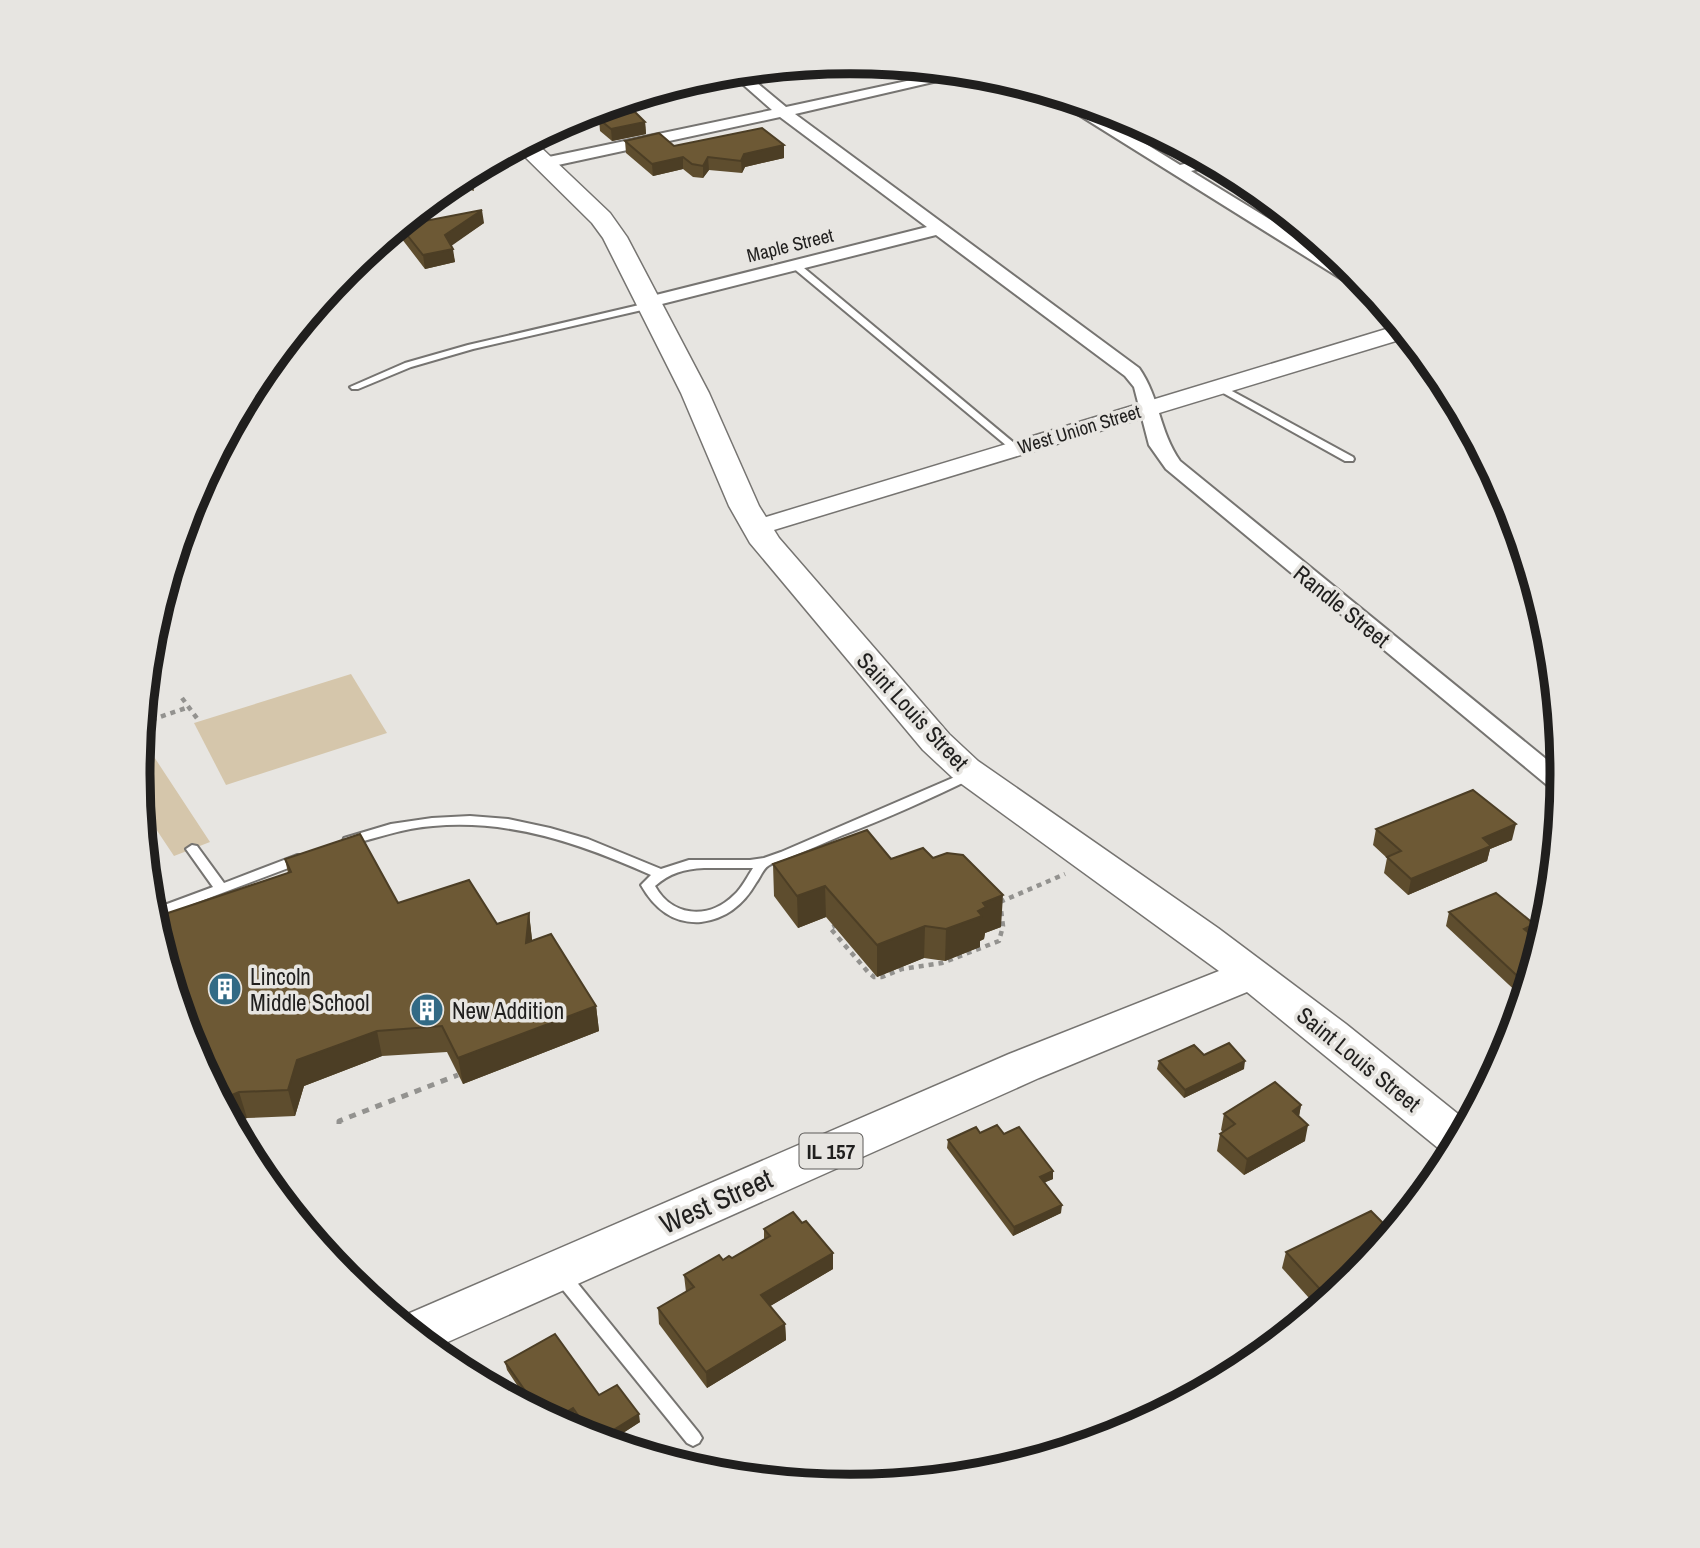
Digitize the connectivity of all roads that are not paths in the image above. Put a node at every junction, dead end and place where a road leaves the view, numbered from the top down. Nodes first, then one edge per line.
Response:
1 (937, 79) edge
2 (747, 81) edge
3 (781, 111) junction
4 (1094, 118) edge
5 (531, 151) edge
6 (544, 163) junction
7 (1197, 165) edge
8 (1178, 170) junction
9 (939, 229) junction
10 (1329, 264) edge
11 (795, 265) junction
12 (651, 304) junction
13 (1395, 334) edge
14 (355, 387) dead end
15 (1219, 387) junction
16 (1148, 409) junction
17 (1016, 449) junction
18 (1349, 459) dead end
19 (755, 528) junction
20 (1550, 773) edge
21 (971, 774) junction
22 (340, 844) edge
23 (192, 849) dead end
24 (316, 853) edge
25 (763, 862) junction
26 (661, 874) junction
27 (221, 888) junction
28 (163, 910) edge
29 (1251, 974) junction
30 (1451, 1134) edge
31 (558, 1270) junction
32 (424, 1330) edge
33 (693, 1438) dead end

1 - 3 street
2 - 3 street, Randle Street
3 - 6 street
3 - 9 street, Randle Street
4 - 8 street
5 - 6 main road, Saint Louis Street
6 - 12 main road, Saint Louis Street
7 - 8 street
8 - 10 street
9 - 11 street, Maple Street
9 - 16 street, Randle Street
11 - 12 street, Maple Street
11 - 17 lane
12 - 14 lane
12 - 19 main road, Saint Louis Street
13 - 15 street, West Union Street
15 - 16 street, West Union Street
15 - 18 lane
16 - 17 street, West Union Street
16 - 20 street, Randle Street
17 - 19 street, West Union Street
19 - 21 main road, Saint Louis Street
21 - 25 lane
21 - 29 main road, Saint Louis Street
22 - 26 lane
23 - 27 lane
24 - 27 lane
25 - 26 lane
25 - 26 lane
27 - 28 lane
29 - 30 main road, Saint Louis Street
29 - 31 main road, West Street / IL 157
31 - 32 main road, West Street / IL 157
31 - 33 lane

